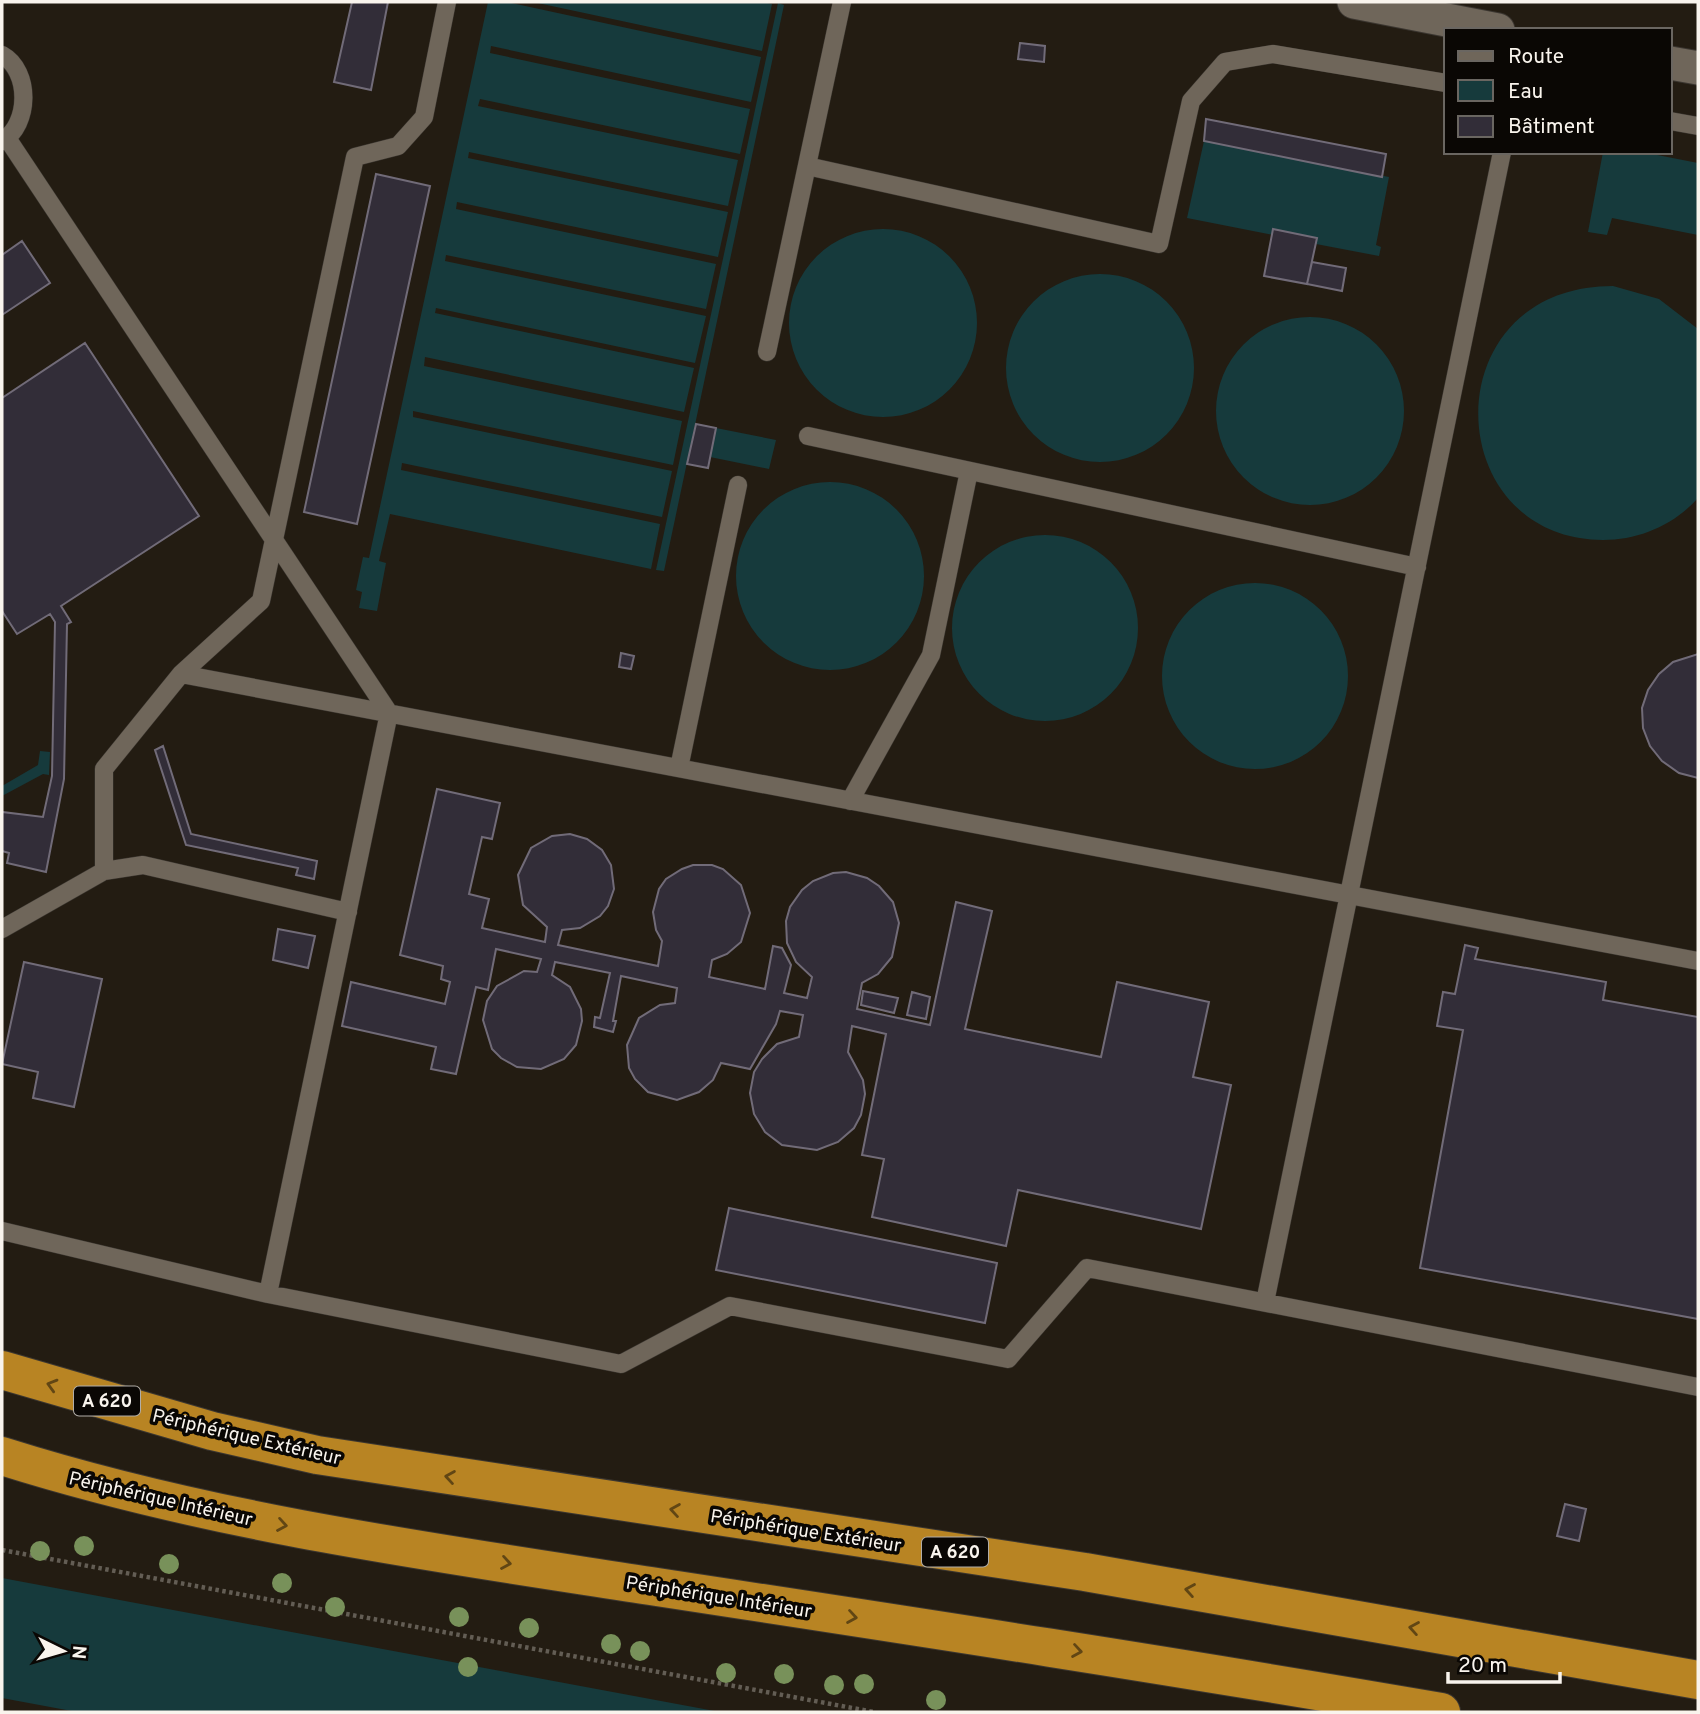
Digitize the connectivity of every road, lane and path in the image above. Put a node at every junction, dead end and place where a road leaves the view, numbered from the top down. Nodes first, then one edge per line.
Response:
1 (447, 2) edge
2 (842, 2) edge
3 (1354, 2) edge
4 (1488, 28) edge
5 (2, 55) edge
6 (1672, 63) edge
7 (1698, 68) edge
8 (1444, 83) edge
9 (1672, 121) edge
10 (1698, 126) edge
11 (5, 140) edge
12 (1502, 154) edge
13 (807, 166) junction
14 (767, 352) dead end
15 (808, 436) dead end
16 (969, 471) junction
17 (738, 485) dead end
18 (274, 539) junction
19 (1417, 568) junction
20 (181, 674) junction
21 (389, 713) junction
22 (678, 768) junction
23 (850, 801) junction
24 (104, 871) junction
25 (1349, 895) junction
26 (348, 912) junction
27 (2, 929) edge
28 (1698, 961) edge
29 (2, 1231) edge
30 (268, 1294) junction
31 (1265, 1302) junction
32 (2, 1370) edge
33 (1698, 1387) edge
34 (2, 1456) edge
35 (2, 1550) edge
36 (1698, 1680) edge
37 (874, 1712) edge
38 (1441, 1712) edge

1 - 18 lane
2 - 13 lane
3 - 4 street
5 - 11 lane
6 - 7 street
8 - 13 lane
9 - 10 lane
11 - 18 lane
12 - 19 lane
13 - 14 lane
15 - 16 lane
16 - 19 lane
16 - 23 lane
17 - 22 lane
18 - 20 lane
18 - 21 lane
19 - 25 lane
20 - 21 lane
20 - 24 lane
21 - 22 lane
21 - 26 lane
22 - 23 lane
23 - 25 lane
24 - 26 lane
24 - 27 lane
25 - 28 lane
25 - 31 lane
26 - 30 lane
29 - 30 lane
30 - 31 lane
31 - 33 lane
36 -> 32 highway, Périphérique Extérieur / A 620
34 -> 38 highway, Périphérique Intérieur
35 - 37 path

